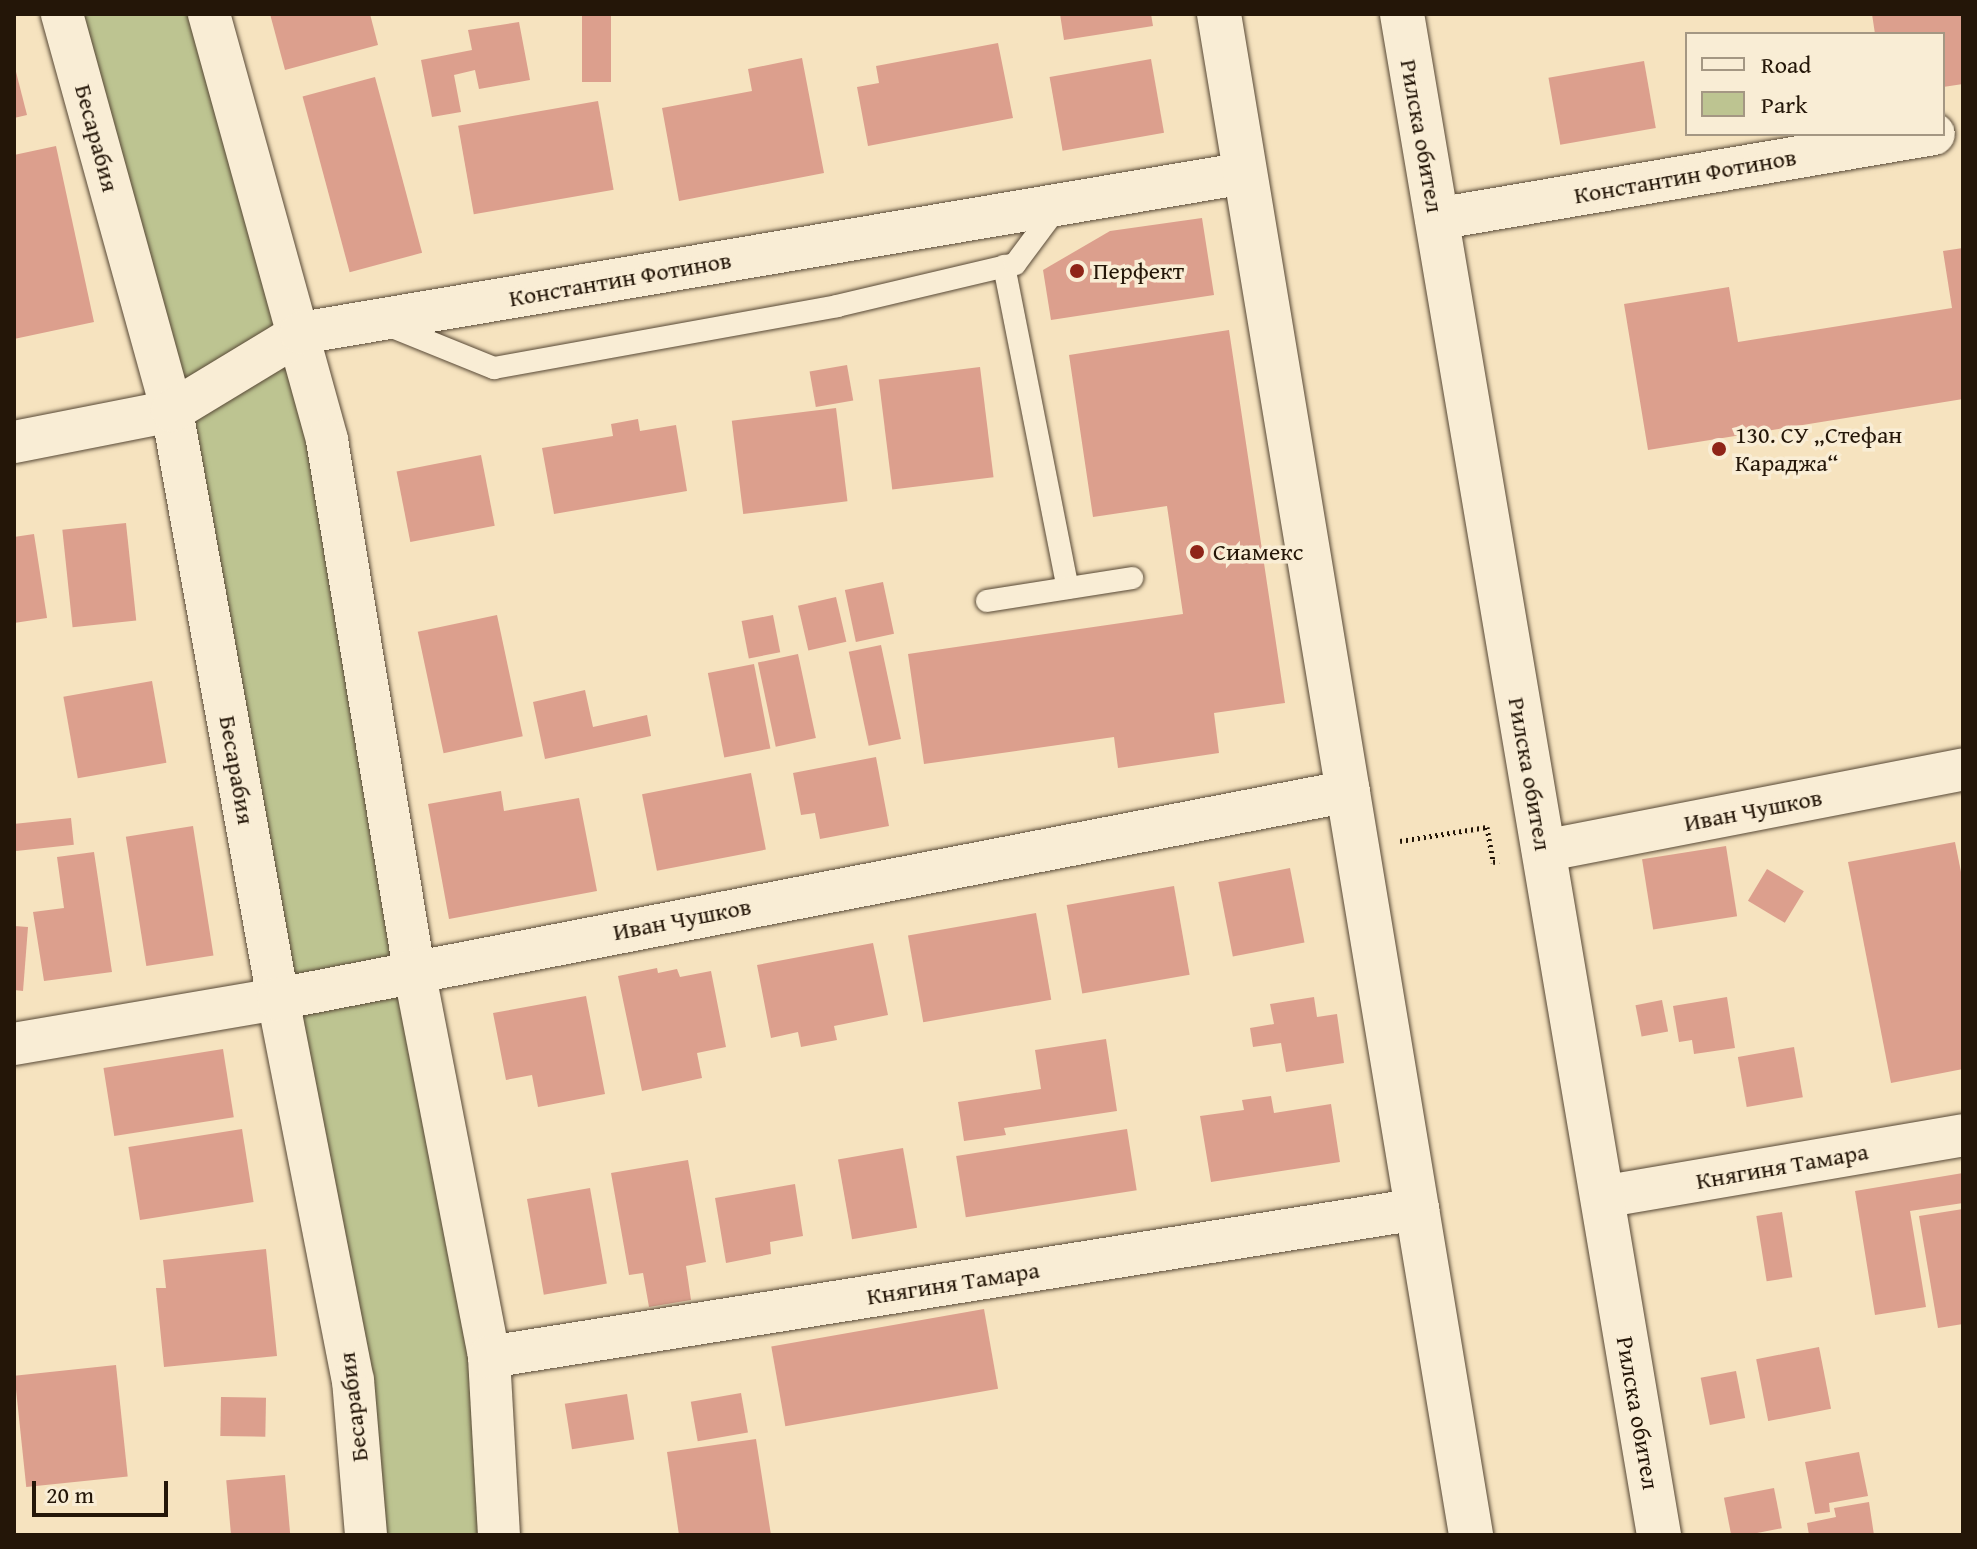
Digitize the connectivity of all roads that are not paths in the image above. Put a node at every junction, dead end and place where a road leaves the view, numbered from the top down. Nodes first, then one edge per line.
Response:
1 (62, 14) edge
2 (209, 14) edge
3 (1219, 14) edge
4 (1402, 14) edge
5 (1922, 136) edge
6 (1245, 173) junction
7 (1060, 205) junction
8 (1436, 219) junction
9 (1004, 266) junction
10 (376, 320) junction
11 (301, 333) junction
12 (172, 411) junction
13 (14, 442) edge
14 (1132, 578) dead end
15 (1068, 588) junction
16 (987, 601) dead end
17 (1963, 769) edge
18 (1349, 791) junction
19 (1543, 851) junction
20 (414, 970) junction
21 (278, 999) junction
22 (14, 1044) edge
23 (1963, 1135) edge
24 (1602, 1197) junction
25 (1418, 1209) junction
26 (489, 1357) junction
27 (366, 1535) edge
28 (499, 1535) edge
29 (1471, 1535) edge
30 (1659, 1535) edge

1 - 12 street, Бесарабия
2 - 11 street
3 - 6 street
4 - 8 street, Рилска обител
5 - 8 street, Константин Фотинов
6 - 7 street, Константин Фотинов
6 - 18 street
7 - 9 lane
7 - 10 street, Константин Фотинов
8 - 19 street, Рилска обител
9 - 10 lane
9 - 15 lane
10 - 11 street, Константин Фотинов
11 - 12 street, Константин Фотинов
11 - 20 street
12 - 13 street, Константин Фотинов
12 - 21 street, Бесарабия
14 - 15 lane
15 - 16 lane
17 - 19 street, Иван Чушков
18 - 20 street, Иван Чушков
18 - 25 street
19 - 24 street, Рилска обител
20 - 21 street, Иван Чушков
20 - 26 street
21 - 22 street, Иван Чушков
21 - 27 street, Бесарабия
23 - 24 street, Княгиня Тамара
24 - 30 street, Рилска обител
25 - 26 street, Княгиня Тамара
25 - 29 street
26 - 28 street

